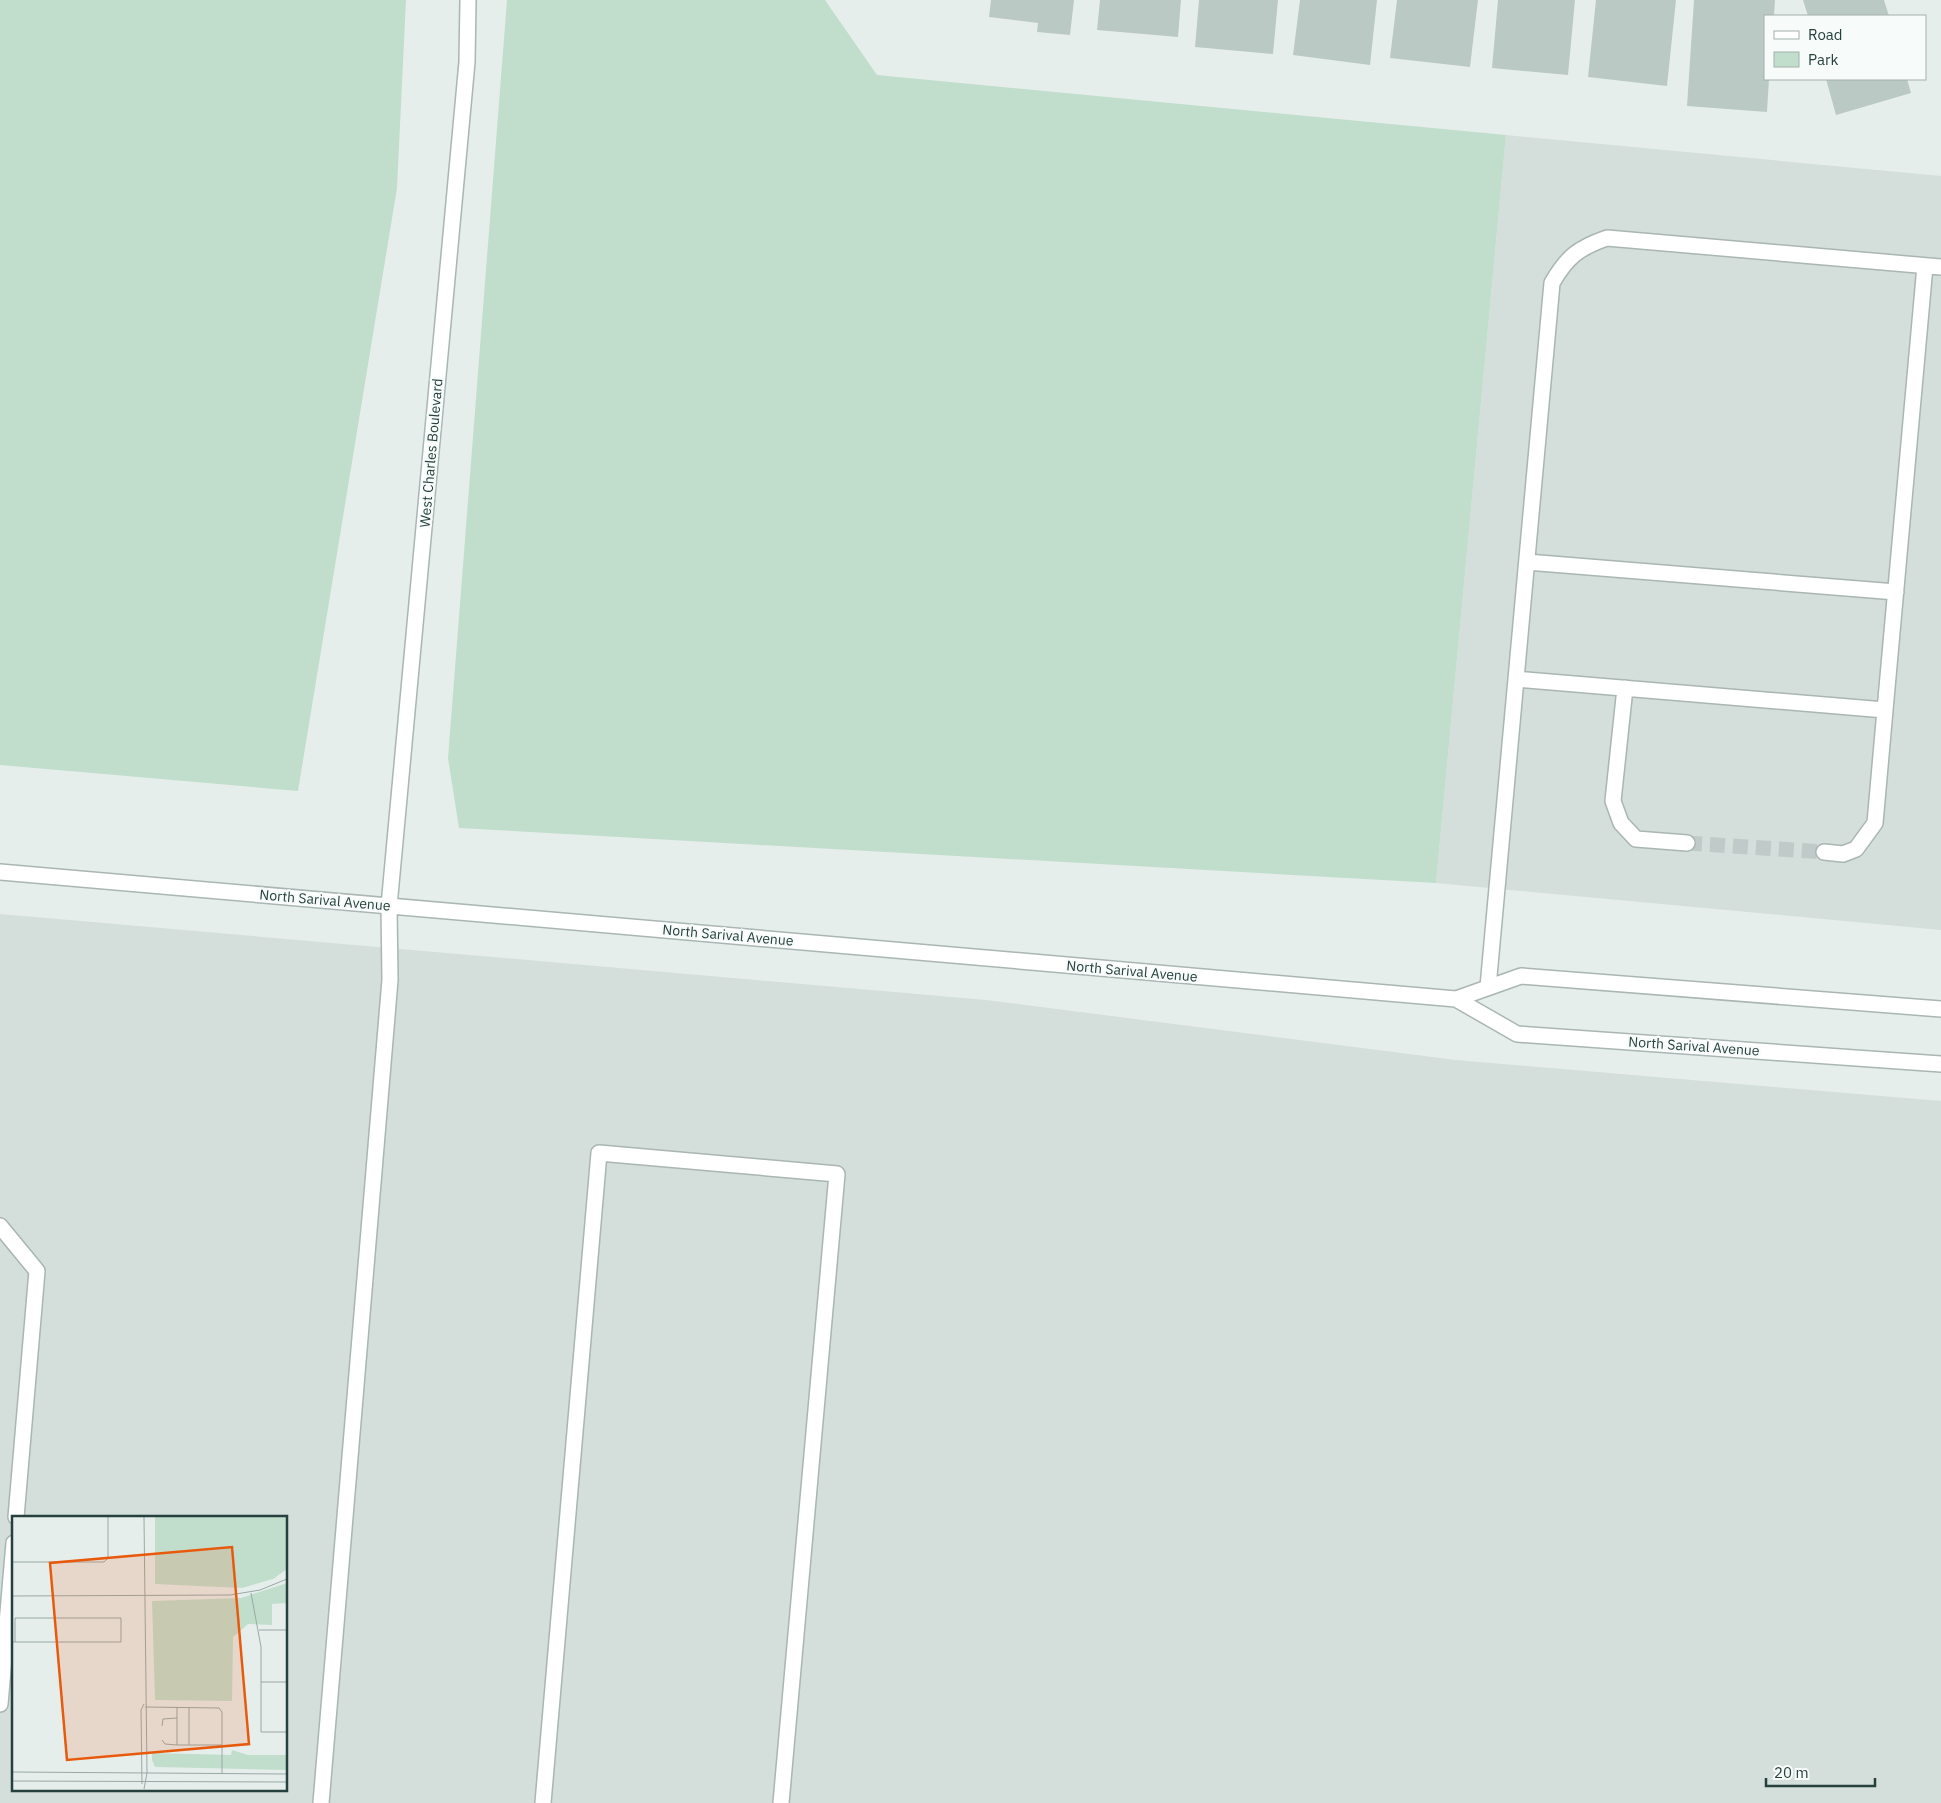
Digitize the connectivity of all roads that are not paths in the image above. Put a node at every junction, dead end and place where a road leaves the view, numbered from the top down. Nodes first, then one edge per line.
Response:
1 (468, 0) edge
2 (1925, 266) junction
3 (1941, 267) edge
4 (1527, 562) junction
5 (1896, 592) junction
6 (1516, 679) junction
7 (1625, 688) junction
8 (1885, 710) junction
9 (1687, 843) tunnel mouth
10 (1824, 852) tunnel mouth
11 (0, 872) edge
12 (389, 906) junction
13 (1488, 987) junction
14 (1456, 999) junction
15 (1941, 1009) edge
16 (1941, 1064) edge
17 (0, 1226) edge
18 (16, 1516) edge
19 (12, 1566) edge
20 (0, 1704) edge
21 (321, 1803) edge
22 (543, 1803) edge
23 (781, 1803) edge

1 - 12 street, West Charles Boulevard
2 - 3 street
2 - 4 street
2 - 5 street
4 - 5 street
4 - 6 street
5 - 8 street
6 - 7 street
6 - 13 street
7 - 8 street
7 - 9 street
8 - 10 street
11 - 12 street, North Sarival Avenue
12 - 14 street, North Sarival Avenue
12 - 21 street, West Charles Boulevard
13 - 14 street, North Sarival Avenue
13 - 15 street, North Sarival Avenue
14 - 16 street, North Sarival Avenue
17 - 18 street
19 - 20 street
22 - 23 street

